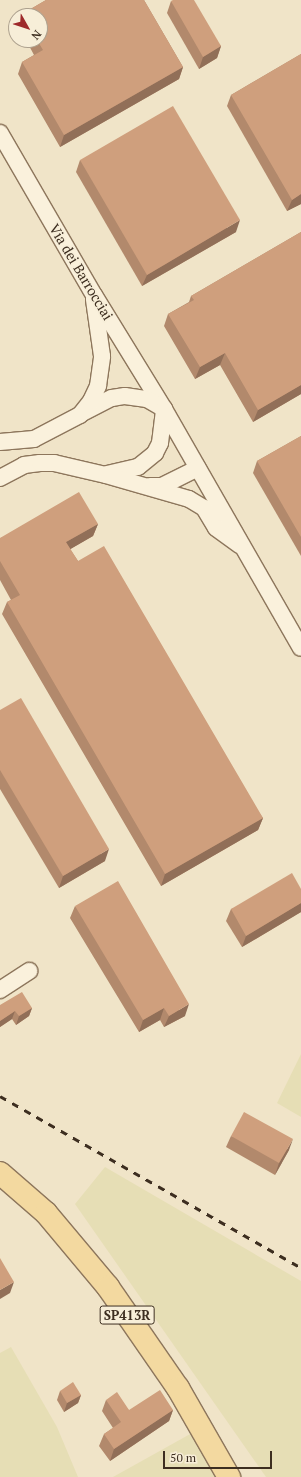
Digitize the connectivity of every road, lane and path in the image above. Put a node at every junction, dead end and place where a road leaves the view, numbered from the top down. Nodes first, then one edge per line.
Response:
1 (0, 133) edge
2 (94, 295) junction
3 (164, 408) junction
4 (80, 415) junction
5 (0, 442) edge
6 (198, 468) junction
7 (106, 475) junction
8 (0, 478) edge
9 (146, 486) junction
10 (243, 548) junction
11 (301, 648) edge
12 (29, 971) dead end
13 (0, 990) edge
14 (0, 1173) edge
15 (229, 1477) edge

1 - 2 street, Via dei Barrocciai
2 - 3 street, Via dei Barrocciai
2 - 4 street
3 - 4 street
3 - 6 street, Via dei Barrocciai
3 - 7 street
4 - 5 street
6 - 9 street
6 - 10 street, Via dei Barrocciai
7 - 8 street
7 - 9 street
9 - 10 street
10 - 11 street, Via dei Barrocciai
12 - 13 street
14 - 15 main road, SP413R

